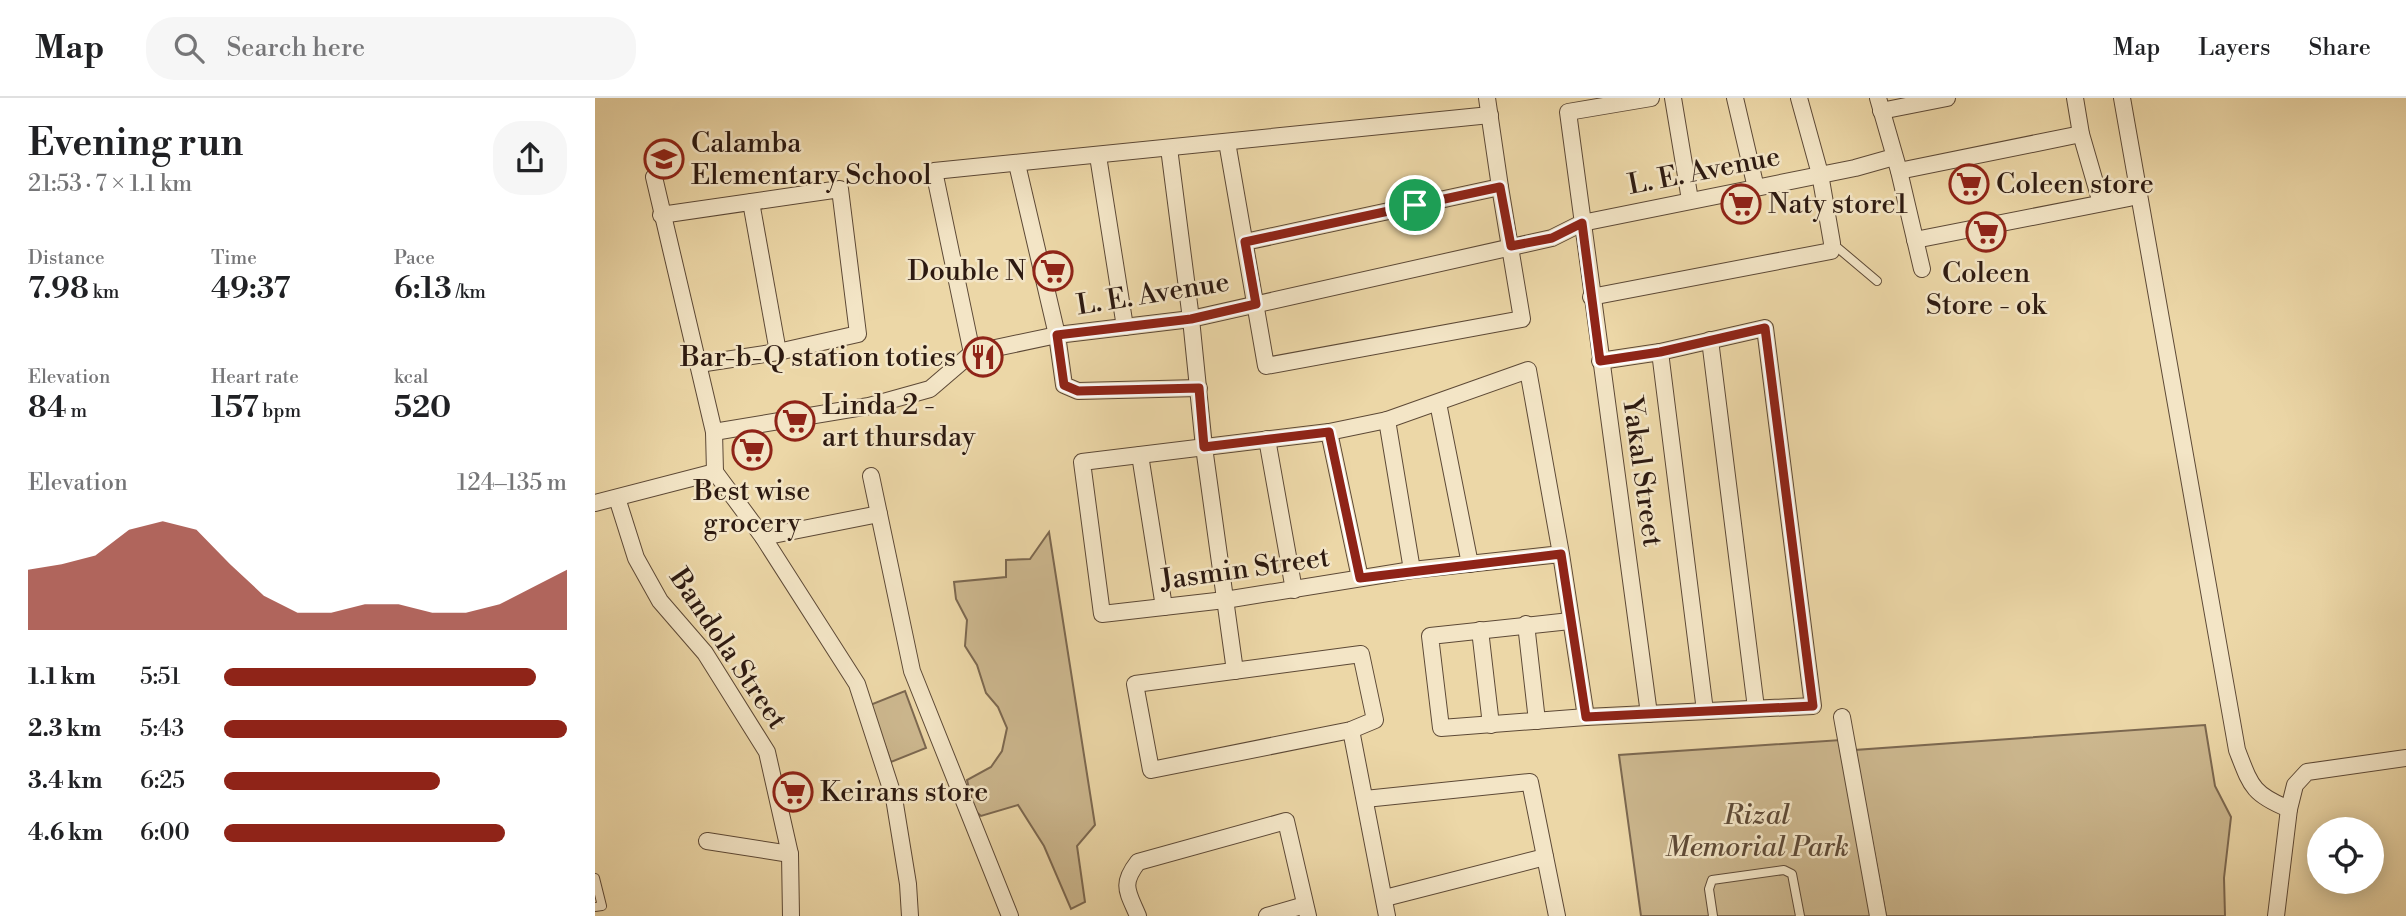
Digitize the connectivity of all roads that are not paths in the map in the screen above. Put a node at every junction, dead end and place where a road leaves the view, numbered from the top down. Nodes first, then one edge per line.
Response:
1 (1487, 98) edge
2 (1651, 98) edge
3 (1673, 98) edge
4 (1735, 98) edge
5 (1799, 98) edge
6 (1947, 98) edge
7 (2075, 98) edge
8 (2122, 98) edge
9 (1880, 105) edge
10 (1490, 115) junction
11 (2081, 134) junction
12 (1227, 142) junction
13 (1169, 148) junction
14 (1098, 156) junction
15 (1017, 164) junction
16 (1896, 164) junction
17 (1820, 174) junction
18 (654, 177) dead end
19 (1500, 187) junction
20 (1756, 188) junction
21 (2129, 198) dead end
22 (1690, 200) junction
23 (751, 202) junction
24 (2101, 203) junction
25 (661, 215) junction
26 (1582, 223) junction
27 (1915, 240) junction
28 (1245, 242) junction
29 (1511, 246) junction
30 (1831, 247) junction
31 (1922, 269) dead end
32 (1877, 282) dead end
33 (1591, 297) junction
34 (1256, 304) junction
35 (1191, 319) junction
36 (1125, 327) junction
37 (1057, 335) junction
38 (1710, 340) junction
39 (778, 352) junction
40 (1660, 352) junction
41 (972, 353) junction
42 (1600, 361) junction
43 (699, 364) junction
44 (1199, 388) junction
45 (1438, 403) junction
46 (1387, 420) junction
47 (714, 432) junction
48 (1329, 432) junction
49 (1267, 439) junction
50 (1204, 447) junction
51 (1140, 454) junction
52 (715, 472) junction
53 (871, 477) dead end
54 (617, 498) junction
55 (595, 503) edge
56 (879, 514) junction
57 (763, 537) junction
58 (1561, 554) junction
59 (1470, 564) junction
60 (1412, 570) junction
61 (1360, 578) junction
62 (1294, 590) junction
63 (1225, 600) junction
64 (1164, 607) junction
65 (1570, 621) junction
66 (1526, 624) junction
67 (1480, 630) junction
68 (1235, 671) junction
69 (1756, 708) junction
70 (1705, 711) junction
71 (1649, 714) junction
72 (1586, 717) junction
73 (1842, 717) dead end
74 (1537, 721) junction
75 (1491, 725) junction
76 (1351, 730) junction
77 (2406, 758) edge
78 (1366, 799) junction
79 (2289, 809) junction
80 (707, 841) dead end
81 (790, 854) junction
82 (1545, 857) junction
83 (595, 878) edge
84 (1385, 898) junction
85 (595, 908) edge
86 (1306, 911) edge
87 (791, 916) edge
88 (910, 916) edge
89 (1010, 916) edge
90 (1138, 916) edge
91 (1267, 916) edge
92 (1387, 916) edge
93 (1557, 916) edge
94 (1713, 916) edge
95 (1800, 916) edge
96 (1878, 916) edge
97 (2276, 916) edge

1 - 10 street
2 - 26 street, Yakal Street
3 - 22 street
4 - 20 street
5 - 17 street
6 - 9 street
7 - 11 street
8 - 79 street
9 - 16 street
10 - 12 street
10 - 19 street
11 - 16 street, L. E. Avenue
11 - 24 street
12 - 13 street
12 - 28 street
13 - 14 street
13 - 35 street
14 - 15 street
14 - 36 street
15 - 37 street
15 - 41 street
16 - 17 street, L. E. Avenue
16 - 27 street
17 - 20 street, L. E. Avenue
17 - 30 street
18 - 25 street
19 - 28 street
19 - 29 street
20 - 22 street, L. E. Avenue
21 - 24 street
22 - 26 street, L. E. Avenue
23 - 25 street
23 - 39 street
23 - 39 street
24 - 27 street
25 - 43 street
26 - 29 street, L. E. Avenue
26 - 33 street, Yakal Street
27 - 31 street
28 - 34 street
29 - 34 street, L. E. Avenue
29 - 34 street
30 - 32 lane
30 - 33 street
33 - 42 street, Yakal Street
34 - 35 street, L. E. Avenue
35 - 36 street, L. E. Avenue
35 - 44 street
36 - 37 street, L. E. Avenue
37 - 41 street, L. E. Avenue
37 - 44 street
38 - 40 street
38 - 69 street
38 - 69 street
39 - 43 street
40 - 42 street
40 - 70 street
41 - 47 street, L. E. Avenue
42 - 71 street, Yakal Street
43 - 47 street
44 - 50 street
45 - 46 street
45 - 58 street
45 - 59 street
46 - 48 street
46 - 60 street
47 - 52 street
48 - 49 street
48 - 61 street
49 - 50 street
49 - 62 street
50 - 51 street
50 - 63 street
51 - 64 street
51 - 64 street, Jasmin Street
52 - 54 street
52 - 57 street
53 - 56 street
54 - 55 street
54 - 81 street, Bandola Street
56 - 57 street
56 - 89 street
57 - 88 street
58 - 59 street, Jasmin Street
58 - 65 street
59 - 60 street, Jasmin Street
60 - 61 street, Jasmin Street
61 - 62 street, Jasmin Street
62 - 63 street, Jasmin Street
63 - 64 street, Jasmin Street
63 - 68 street
65 - 66 street
65 - 72 street
66 - 67 street
66 - 74 street
67 - 75 street
67 - 75 street
68 - 76 street
68 - 76 street
69 - 70 street
70 - 71 street
71 - 72 street
72 - 74 street
73 - 96 street
74 - 75 street
76 - 78 street
77 - 79 street
78 - 82 street
78 - 84 street
79 - 97 street
80 - 81 street
81 - 87 street, Bandola Street
82 - 84 street
82 - 93 street
83 - 85 lane
84 - 92 street
86 - 90 street
86 - 91 street
94 - 95 lane

